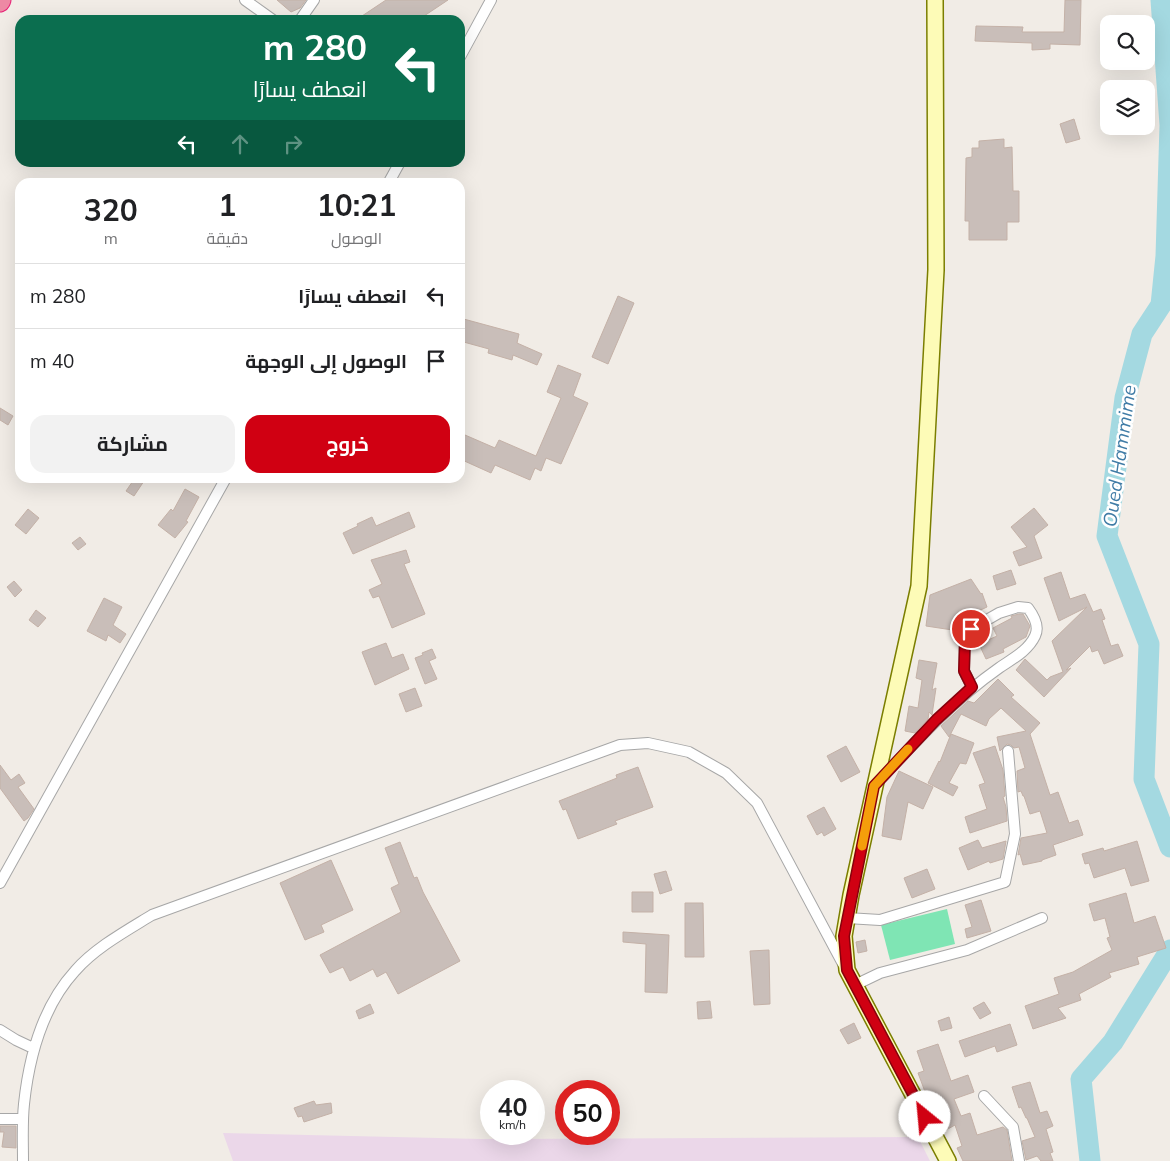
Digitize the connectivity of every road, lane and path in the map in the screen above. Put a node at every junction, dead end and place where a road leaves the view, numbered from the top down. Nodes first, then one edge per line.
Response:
1 (245, 0) edge
2 (314, 0) edge
3 (491, 0) edge
4 (934, 0) edge
5 (266, 15) edge
6 (304, 15) edge
7 (465, 48) edge
8 (397, 167) edge
9 (391, 178) edge
10 (223, 483) edge
11 (972, 687) junction
12 (1008, 751) dead end
13 (874, 786) junction
14 (0, 883) edge
15 (847, 918) junction
16 (1042, 918) dead end
17 (847, 970) junction
18 (855, 985) junction
19 (0, 1030) edge
20 (33, 1048) junction
21 (984, 1096) dead end
22 (0, 1119) edge
23 (23, 1119) junction
24 (22, 1161) edge
25 (948, 1161) edge
26 (1019, 1161) edge

1 - 5 street
2 - 6 street
3 - 7 street
4 - 13 main road
8 - 9 street
10 - 14 street
11 - 11 street
11 - 13 street
12 - 15 street
13 - 15 main road
15 - 17 main road
16 - 18 street
17 - 18 main road
17 - 20 street
18 - 25 main road
19 - 20 street
20 - 23 street
21 - 26 street
22 - 23 street
23 - 24 street

